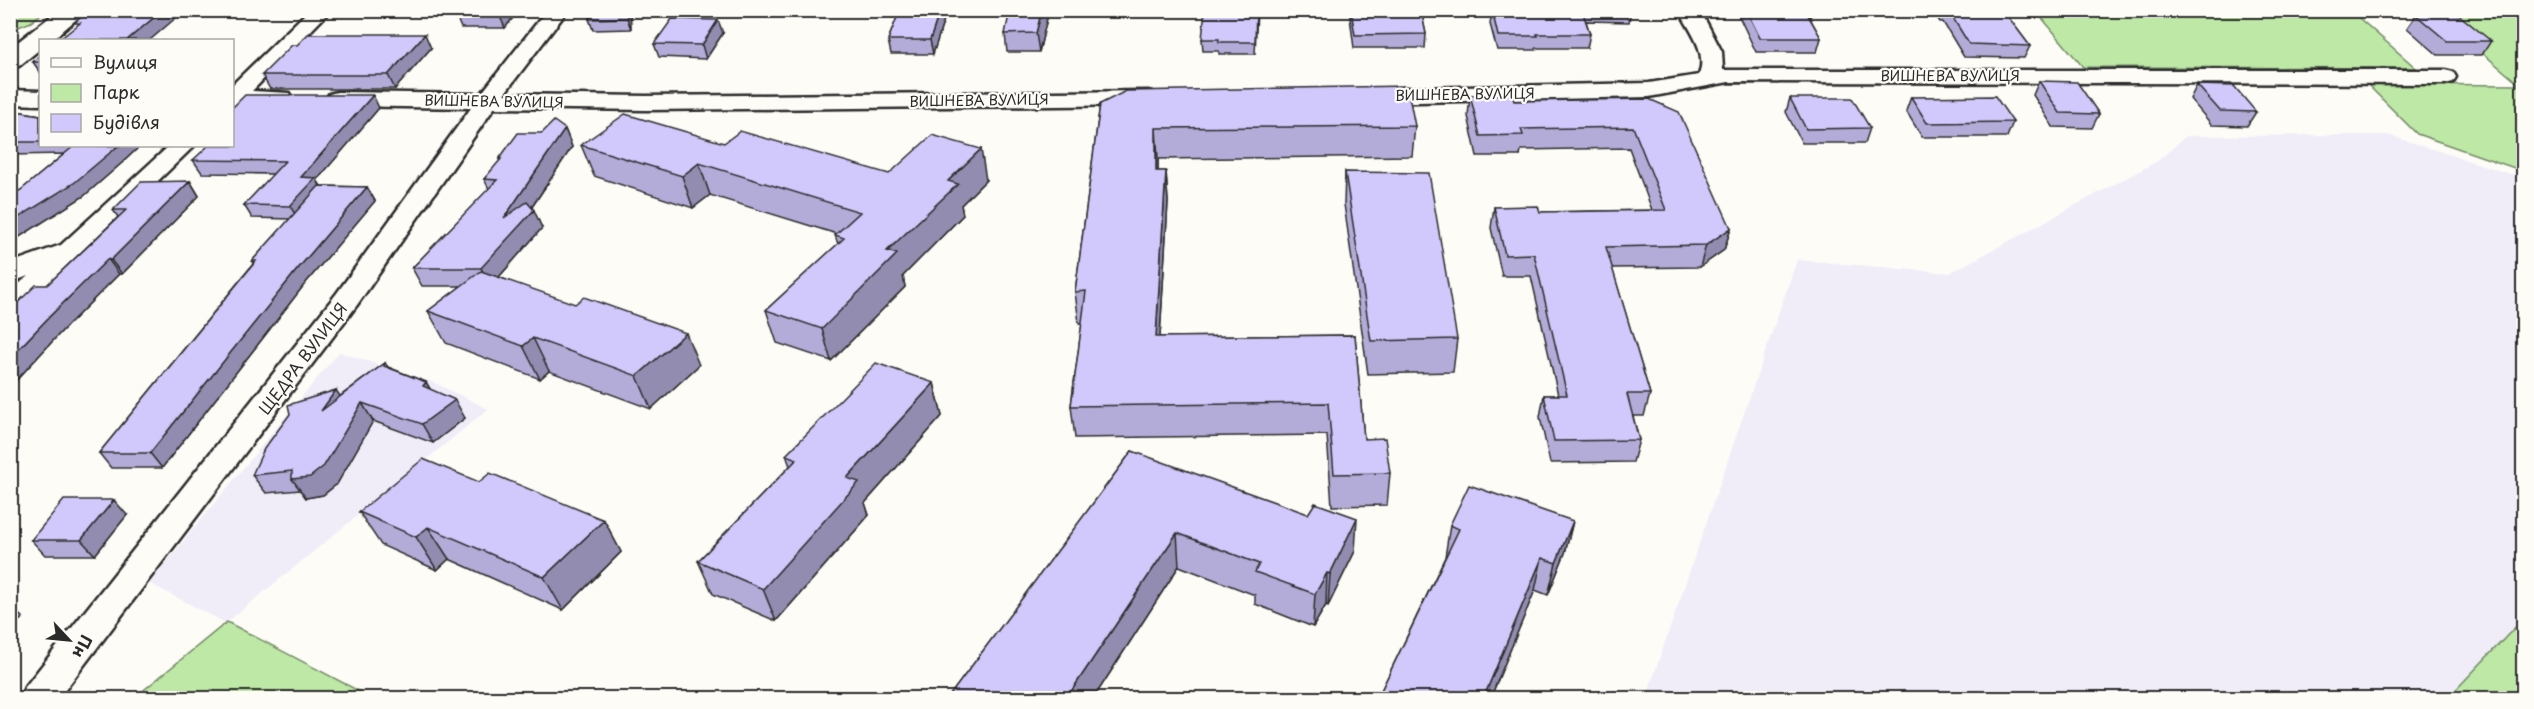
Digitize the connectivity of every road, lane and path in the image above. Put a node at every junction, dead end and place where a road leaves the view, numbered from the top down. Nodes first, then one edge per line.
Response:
1 (75, 10) edge
2 (321, 10) edge
3 (558, 10) edge
4 (1689, 10) edge
5 (10, 61) edge
6 (2445, 77) dead end
7 (1709, 78) junction
8 (234, 96) edge
9 (1352, 96) edge
10 (10, 97) edge
11 (39, 98) edge
12 (234, 98) edge
13 (1174, 98) edge
14 (489, 99) junction
15 (181, 147) edge
16 (72, 249) junction
17 (10, 275) edge
18 (10, 308) edge
19 (38, 699) edge

1 - 5 street
2 - 8 street
3 - 14 street, ЩЕДРА ВУЛИЦЯ
4 - 7 street
6 - 7 street, ВИШНЕВА ВУЛИЦЯ
7 - 9 street, ВИШНЕВА ВУЛИЦЯ
10 - 11 street
12 - 14 street, ВИШНЕВА ВУЛИЦЯ
13 - 14 street, ВИШНЕВА ВУЛИЦЯ
14 - 19 street, ЩЕДРА ВУЛИЦЯ
15 - 16 street
16 - 17 street
16 - 18 street

